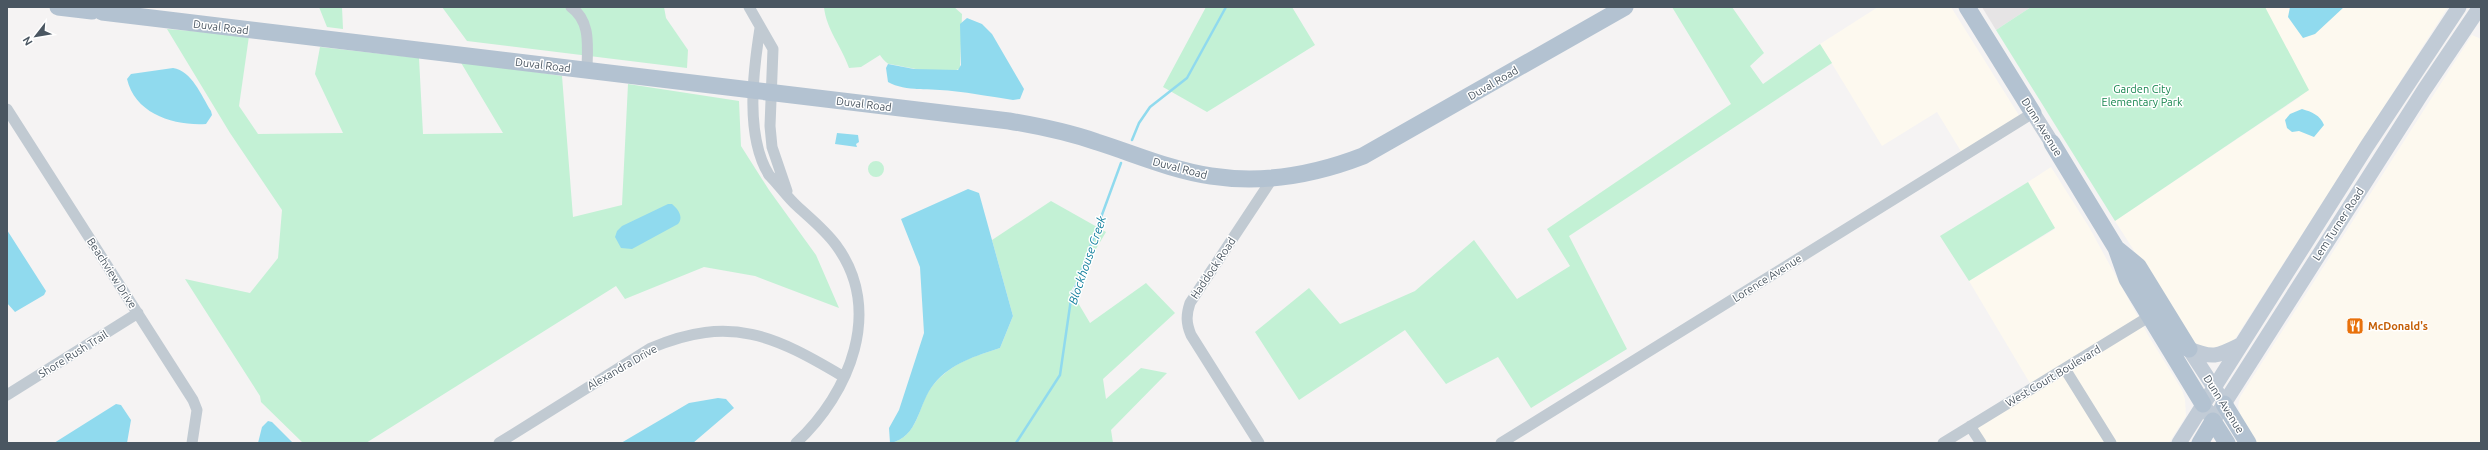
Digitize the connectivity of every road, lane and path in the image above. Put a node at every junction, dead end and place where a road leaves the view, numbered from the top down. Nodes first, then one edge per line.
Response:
1 (58, 7) edge
2 (571, 7) edge
3 (749, 7) edge
4 (1625, 7) edge
5 (1967, 7) edge
6 (2459, 7) edge
7 (2480, 7) edge
8 (760, 28) junction
9 (587, 71) junction
10 (763, 92) junction
11 (7, 109) edge
12 (2033, 114) junction
13 (2375, 133) junction
14 (2391, 142) junction
15 (2052, 143) joint
16 (1272, 179) junction
17 (788, 195) junction
18 (2116, 248) junction
19 (2164, 308) junction
20 (138, 313) junction
21 (2149, 317) junction
22 (2240, 345) junction
23 (2189, 348) junction
24 (2065, 369) junction
25 (844, 377) junction
26 (2214, 387) junction
27 (7, 395) edge
28 (2203, 404) junction
29 (2224, 404) junction
30 (2214, 421) junction
31 (1970, 426) junction
32 (192, 443) edge
33 (499, 443) edge
34 (796, 443) edge
35 (1259, 443) edge
36 (1501, 443) edge
37 (1942, 443) edge
38 (1981, 443) edge
39 (2111, 443) edge
40 (2178, 443) edge
41 (2200, 443) edge
42 (2228, 443) edge
43 (2248, 443) edge

1 - 9 main road, Duval Road
2 - 9 street
3 - 8 street
4 - 16 main road, Duval Road
5 - 12 main road, Dunn Avenue
6 - 13 main road, Lem Turner Road
7 - 14 main road, Lem Turner Road
8 - 10 street
8 - 10 street
9 - 10 main road, Duval Road
10 - 16 main road, Duval Road
10 - 17 street
10 - 17 street
11 - 20 street, Beachview Drive
12 - 15 main road, Dunn Avenue
12 - 36 street, Lorence Avenue
13 - 14 main road
13 - 22 main road, Lem Turner Road
14 - 29 main road, Lem Turner Road
15 - 18 main road, Dunn Avenue
16 - 35 street, Haddock Road
17 - 25 street
18 - 19 main road, Dunn Avenue
18 - 21 main road, Dunn Avenue
19 - 21 street, West Court Boulevard
19 - 23 main road, Dunn Avenue
20 - 27 street, Shore Rush Trail
20 - 32 street, Beachview Drive
21 - 24 street, West Court Boulevard
21 - 28 main road, Dunn Avenue
22 - 23 main road
22 - 26 main road, Lem Turner Road
23 - 26 main road, Dunn Avenue
24 - 31 street, West Court Boulevard
24 - 39 street
25 - 33 street, Alexandra Drive
25 - 34 street
26 - 28 main road, Lem Turner Road
26 - 29 main road, Dunn Avenue
28 - 30 main road, Dunn Avenue
28 - 40 main road, Lem Turner Road
29 - 30 main road, Lem Turner Road
29 - 43 main road, Dunn Avenue
30 - 41 main road, Lem Turner Road
30 - 42 main road, Dunn Avenue
31 - 37 street, West Court Boulevard
31 - 38 street

